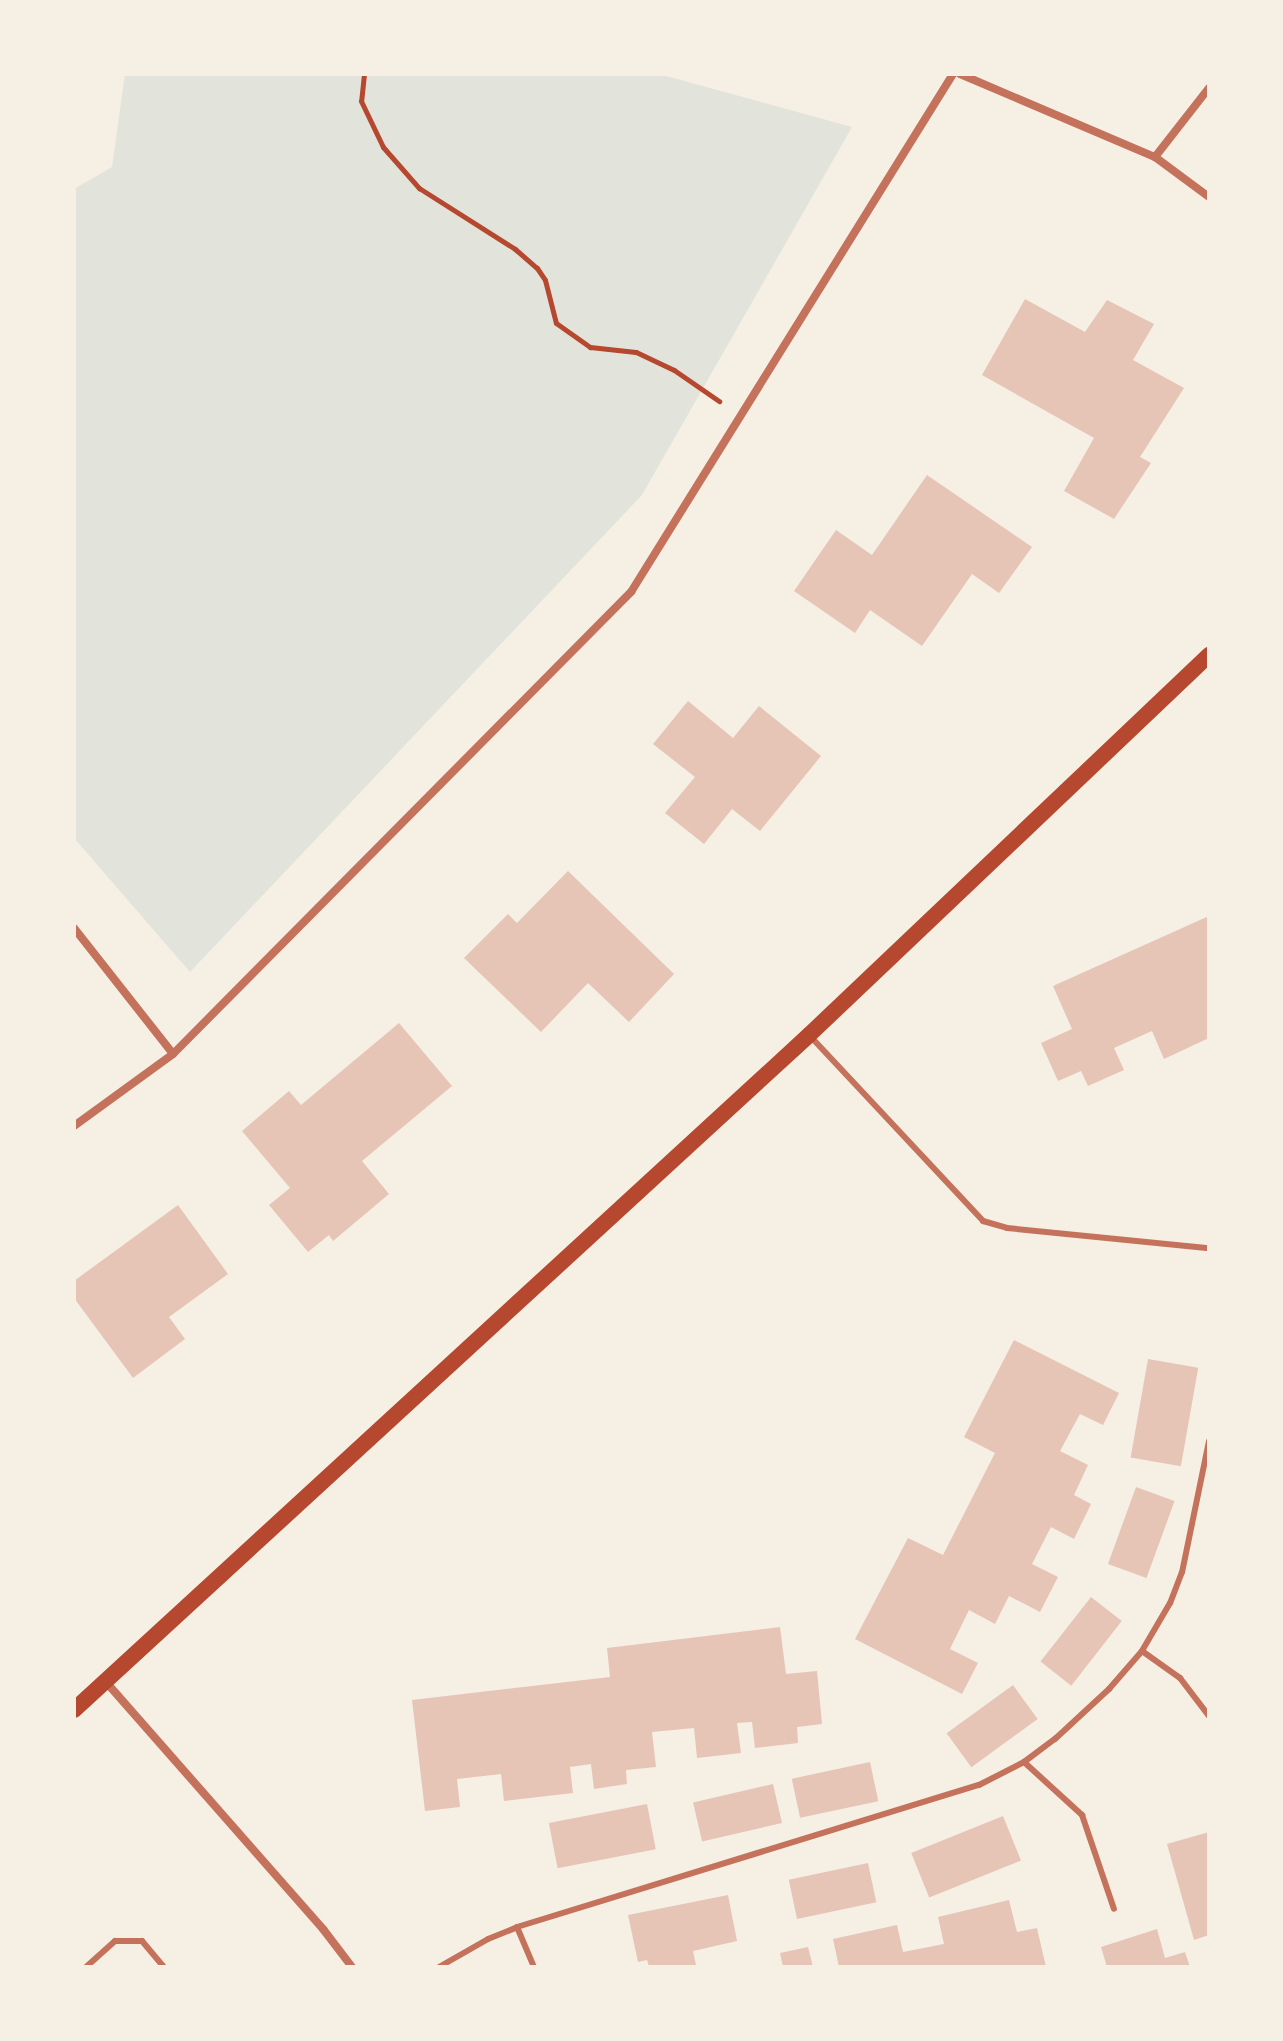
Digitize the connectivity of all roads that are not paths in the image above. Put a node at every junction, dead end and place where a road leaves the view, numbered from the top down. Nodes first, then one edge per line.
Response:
1 (953, 74) edge
2 (960, 74) edge
3 (1209, 88) edge
4 (1155, 157) junction
5 (1209, 197) edge
6 (1209, 655) edge
7 (74, 928) edge
8 (809, 1035) junction
9 (173, 1054) junction
10 (74, 1126) edge
11 (1209, 1248) edge
12 (1209, 1441) edge
13 (1142, 1651) junction
14 (105, 1681) junction
15 (74, 1710) edge
16 (1209, 1716) edge
17 (1024, 1762) junction
18 (1114, 1909) dead end
19 (517, 1927) junction
20 (86, 1967) edge
21 (164, 1967) edge
22 (352, 1967) edge
23 (439, 1967) edge
24 (534, 1967) edge

1 - 9 street
2 - 4 street
3 - 4 street
4 - 5 street
6 - 8 main road
7 - 9 street
8 - 11 lane
8 - 14 main road
9 - 10 street
12 - 13 lane
13 - 16 lane
13 - 17 lane
14 - 15 main road
14 - 22 street
17 - 18 lane
17 - 19 lane
19 - 23 lane
19 - 24 lane
20 - 21 lane

